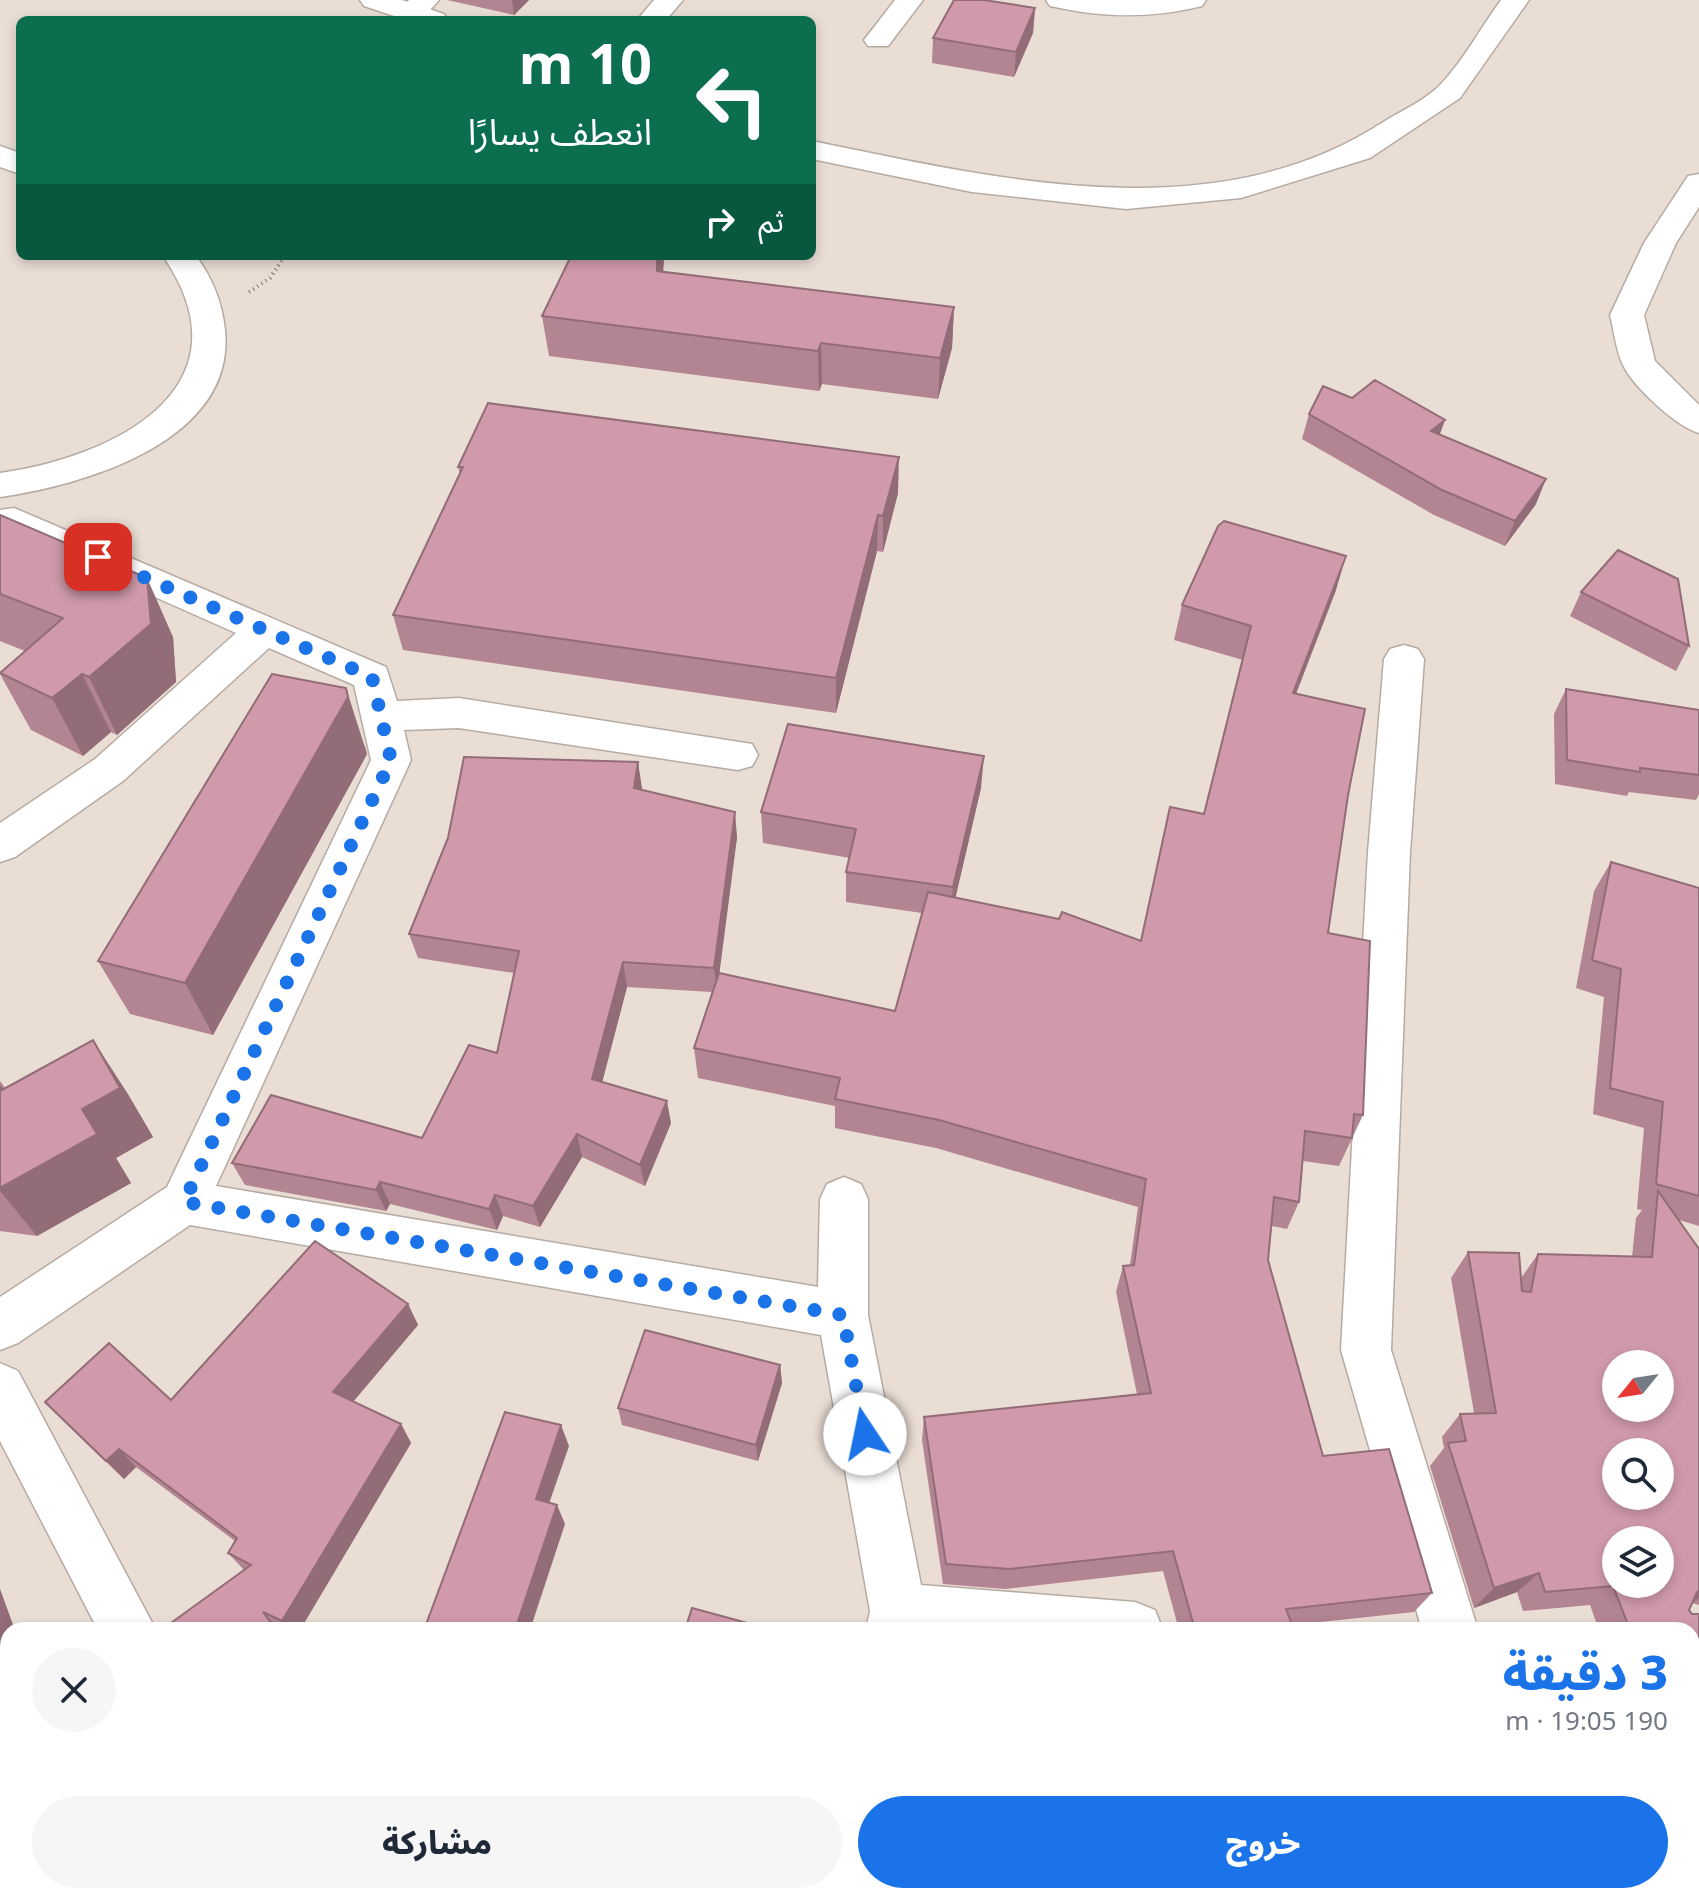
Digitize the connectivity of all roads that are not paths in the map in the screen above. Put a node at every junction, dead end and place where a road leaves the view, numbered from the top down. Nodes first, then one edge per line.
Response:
1 (374, 0) edge
2 (669, 0) edge
3 (909, 0) edge
4 (1060, 0) edge
5 (1192, 0) edge
6 (1515, 0) edge
7 (424, 11) edge
8 (655, 16) edge
9 (878, 40) dead end
10 (816, 151) edge
11 (1699, 183) edge
12 (181, 260) edge
13 (1699, 422) edge
14 (0, 485) edge
15 (0, 523) edge
16 (264, 630) junction
17 (1404, 659) dead end
18 (381, 716) junction
19 (738, 755) dead end
20 (0, 845) edge
21 (844, 1199) dead end
22 (184, 1202) junction
23 (843, 1315) junction
24 (0, 1326) edge
25 (0, 1388) edge
26 (896, 1620) edge
27 (124, 1622) edge
28 (944, 1622) edge
29 (1448, 1622) edge

1 - 7 street
2 - 8 street
3 - 9 street
4 - 5 street
6 - 10 street
11 - 13 street
12 - 14 street
15 - 16 street
16 - 18 street
16 - 20 street
17 - 29 street
18 - 19 street
18 - 22 street
21 - 23 street
22 - 23 street
22 - 24 street
23 - 26 street
25 - 27 street
26 - 28 street

